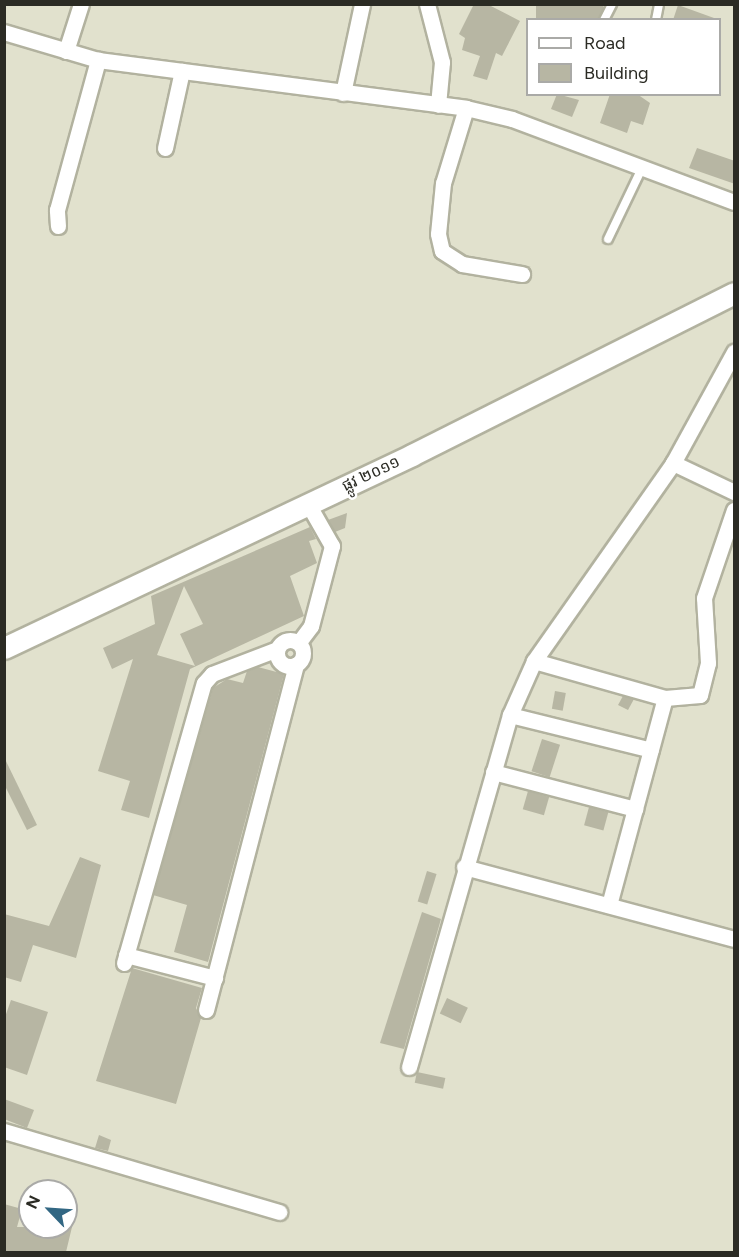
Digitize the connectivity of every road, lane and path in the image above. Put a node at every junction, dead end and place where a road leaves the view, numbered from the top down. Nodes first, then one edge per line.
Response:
1 (81, 4) edge
2 (362, 4) edge
3 (427, 4) edge
4 (612, 4) edge
5 (605, 18) edge
6 (4, 32) edge
7 (66, 51) junction
8 (98, 60) junction
9 (182, 71) junction
10 (343, 93) junction
11 (438, 105) junction
12 (466, 108) junction
13 (165, 148) dead end
14 (643, 167) junction
15 (735, 202) edge
16 (58, 226) dead end
17 (608, 239) dead end
18 (522, 274) dead end
19 (735, 293) edge
20 (735, 352) edge
21 (673, 463) junction
22 (735, 492) edge
23 (308, 504) junction
24 (735, 510) edge
25 (299, 642) junction
26 (4, 648) edge
27 (277, 649) junction
28 (534, 661) junction
29 (296, 665) junction
30 (665, 698) junction
31 (510, 715) junction
32 (651, 750) junction
33 (493, 772) junction
34 (635, 809) junction
35 (464, 867) junction
36 (609, 905) junction
37 (735, 939) edge
38 (215, 978) junction
39 (206, 1010) dead end
40 (409, 1067) dead end
41 (4, 1131) edge
42 (279, 1212) dead end

1 - 7 street
2 - 10 street
3 - 11 street
4 - 5 lane
6 - 7 street
7 - 8 street
8 - 9 street
8 - 16 street
9 - 10 street
9 - 13 street
10 - 11 street
11 - 12 street
12 - 14 street
12 - 18 street
14 - 15 street
14 - 17 lane
19 - 23 main road, ផ្លូវ ២០១១
20 - 21 street
21 - 22 street
21 - 28 street
23 - 25 street
23 - 26 main road, ផ្លូវ ២០១១
24 - 30 street
25 - 27 street
25 - 29 street
27 - 29 street
27 - 38 street
28 - 30 street
28 - 31 street
29 - 38 street
30 - 32 street
31 - 32 street
31 - 33 street
32 - 34 street
33 - 34 street
33 - 35 street
34 - 36 street
35 - 36 street
35 - 40 street
36 - 37 street
38 - 39 street
41 - 42 street

